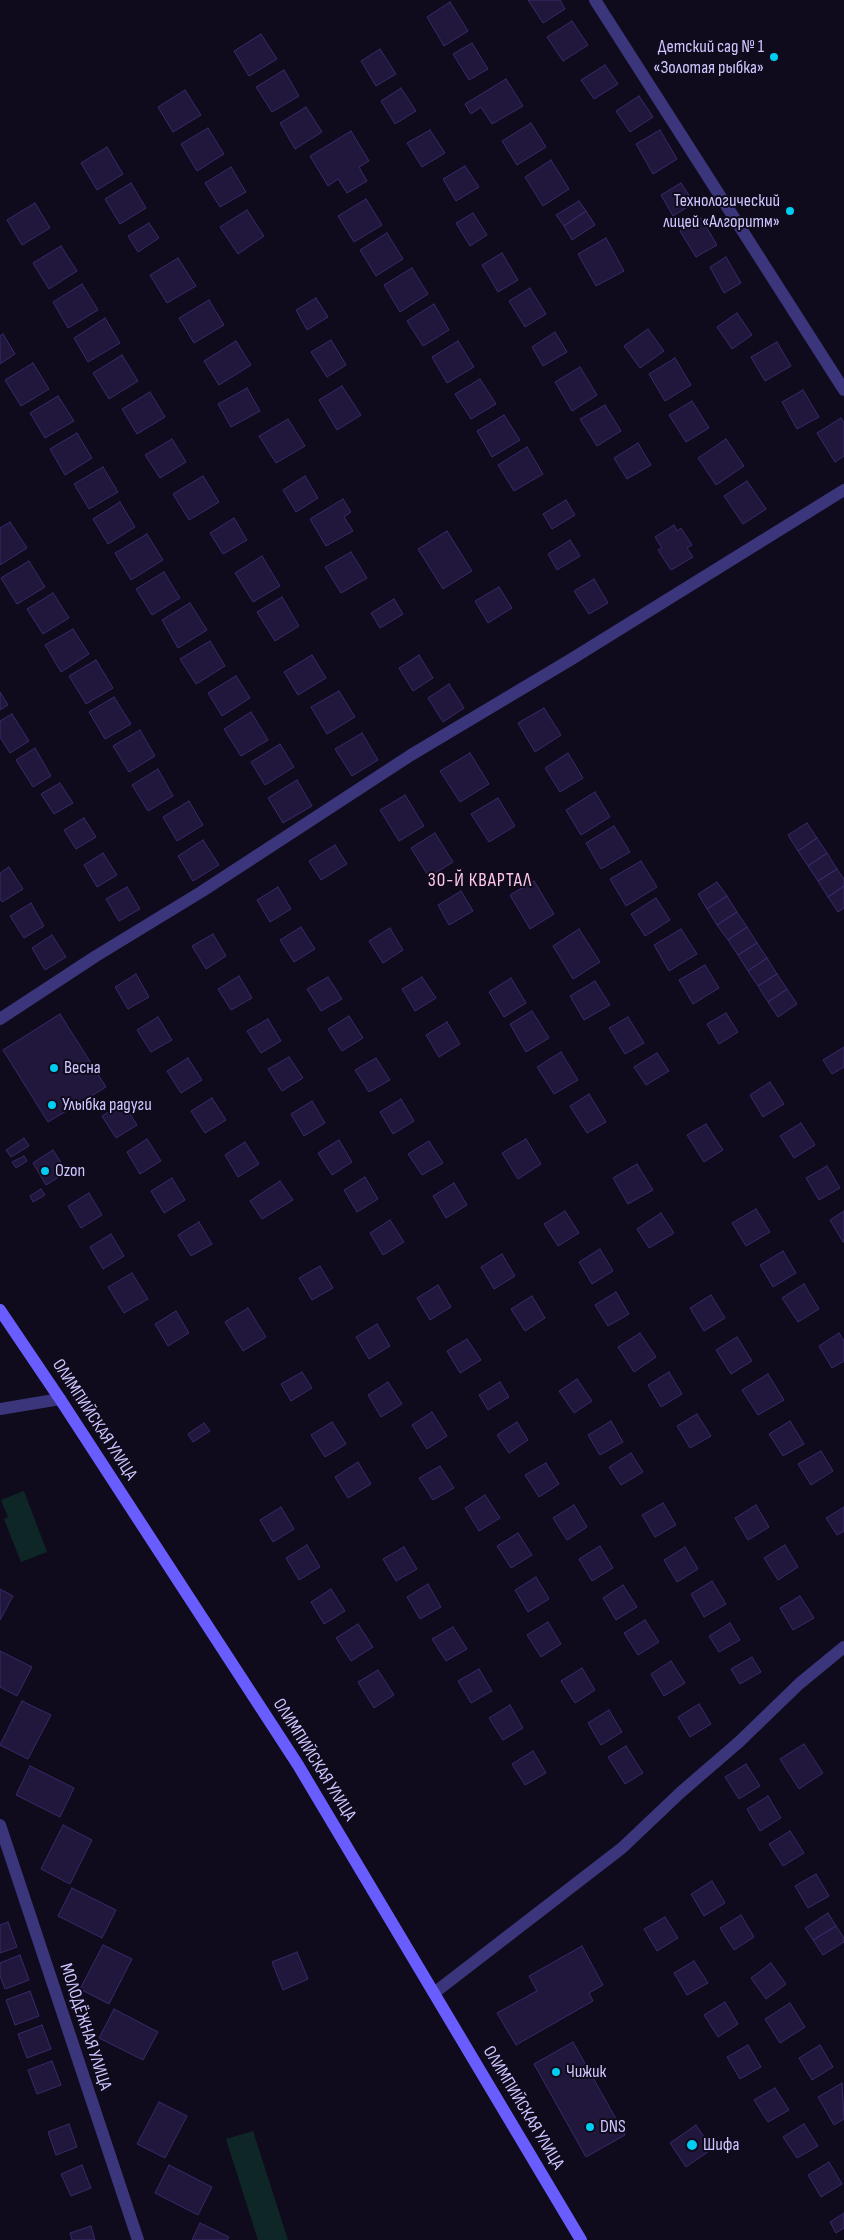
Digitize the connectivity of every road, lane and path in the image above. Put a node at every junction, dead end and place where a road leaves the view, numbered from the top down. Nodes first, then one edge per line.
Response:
1 (595, 0) edge
2 (844, 390) edge
3 (844, 490) edge
4 (0, 1019) edge
5 (0, 1310) edge
6 (60, 1399) junction
7 (0, 1409) edge
8 (844, 1647) edge
9 (0, 1825) edge
10 (434, 1993) junction
11 (138, 2240) edge
12 (581, 2240) edge

1 - 2 street
3 - 4 street
5 - 6 street, ОЛИМПИЙСКАЯ УЛИЦА
6 - 7 street
6 - 10 street, ОЛИМПИЙСКАЯ УЛИЦА
8 - 10 street
9 - 11 street, МОЛОДЁЖНАЯ УЛИЦА
10 - 12 street, ОЛИМПИЙСКАЯ УЛИЦА

